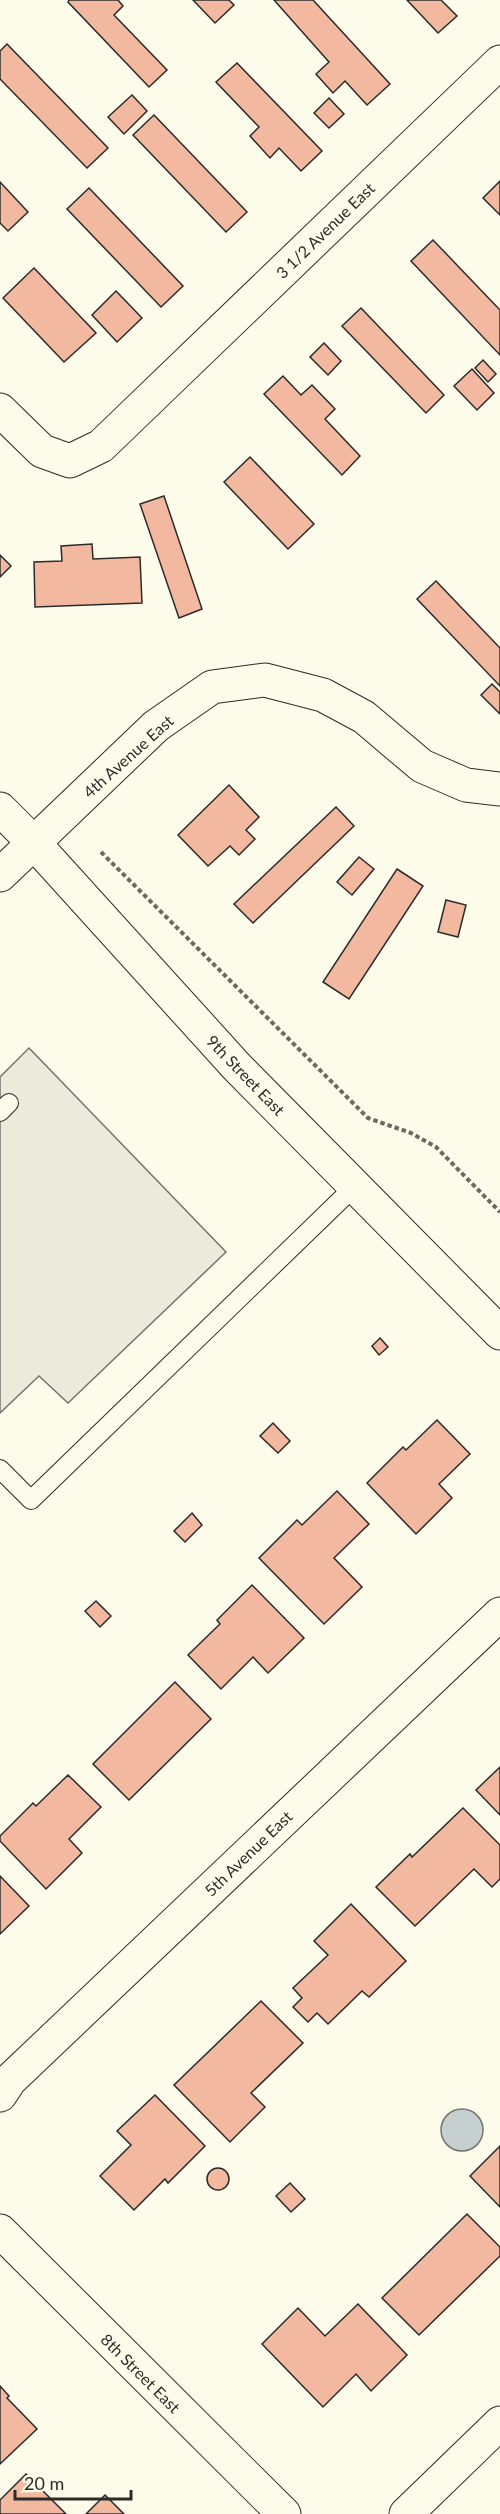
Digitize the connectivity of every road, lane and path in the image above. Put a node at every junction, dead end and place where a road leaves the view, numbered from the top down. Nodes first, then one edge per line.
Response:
1 (500, 62) edge
2 (0, 410) edge
3 (500, 789) edge
4 (0, 809) edge
5 (34, 843) junction
6 (101, 852) dead end
7 (0, 875) edge
8 (355, 1186) junction
9 (500, 1212) edge
10 (500, 1333) edge
11 (0, 1468) edge
12 (500, 1614) edge
13 (0, 2095) edge
14 (0, 2231) edge
15 (500, 2423) edge
16 (284, 2514) edge
17 (406, 2514) edge

1 - 2 street, 3 1/2 Avenue East
3 - 5 street, 4th Avenue East
4 - 5 street, 9th Street East
5 - 7 street, 4th Avenue East
5 - 8 street, 9th Street East
6 - 9 path
8 - 10 street, 9th Street East
8 - 11 lane
12 - 13 street, 5th Avenue East
14 - 16 street, 8th Street East
15 - 17 street

